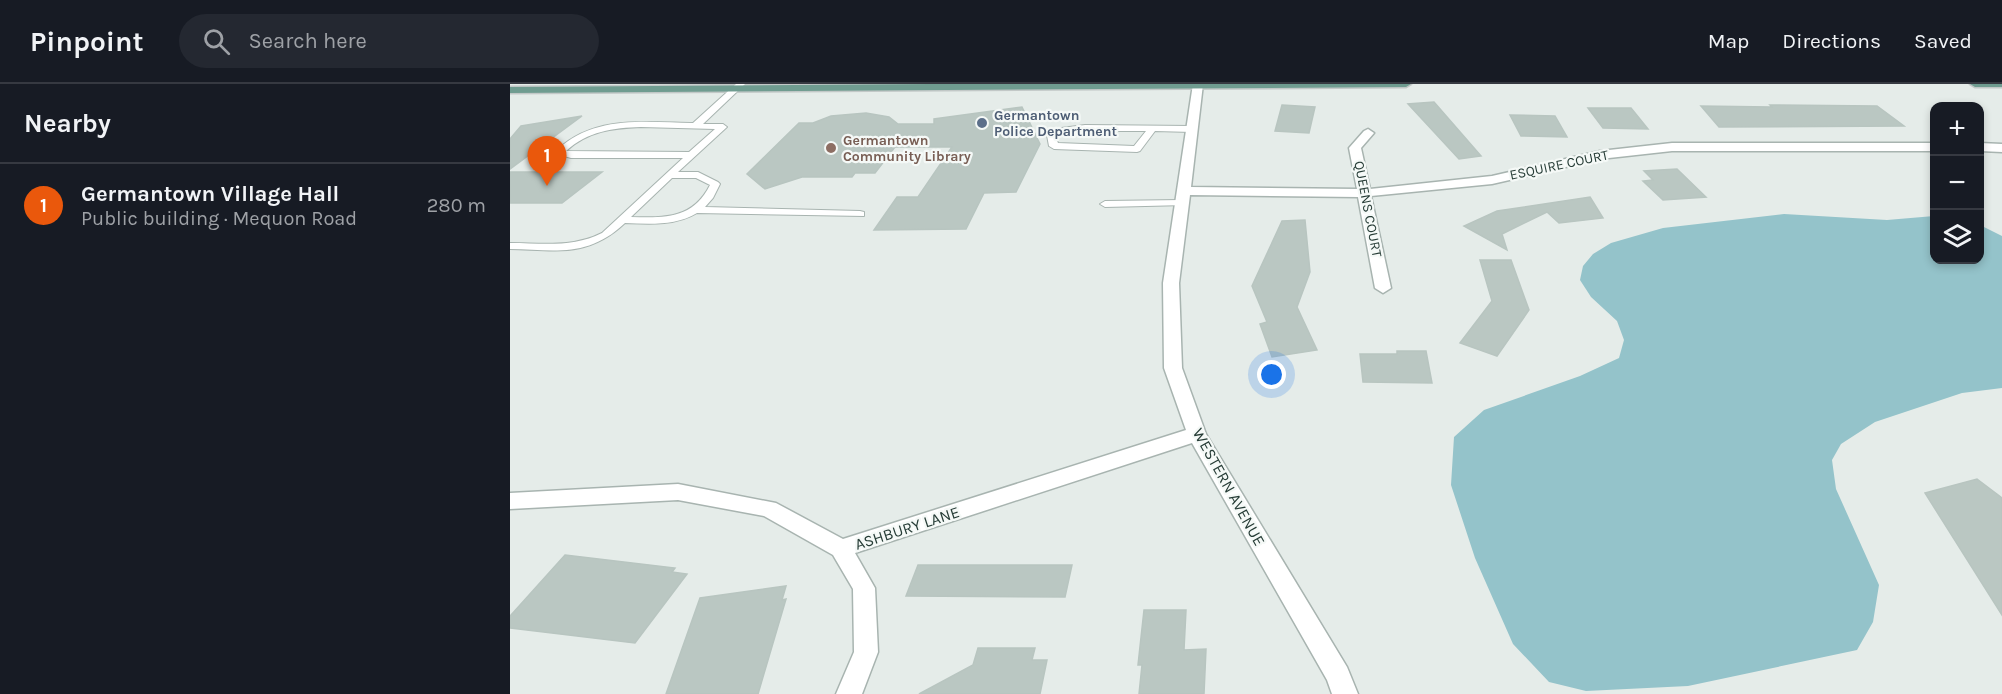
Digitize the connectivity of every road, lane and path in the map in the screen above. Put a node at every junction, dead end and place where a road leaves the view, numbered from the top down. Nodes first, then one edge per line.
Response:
1 (971, 84) edge
2 (1406, 84) edge
3 (1975, 84) edge
4 (2002, 84) edge
5 (1200, 85) edge
6 (739, 87) edge
7 (938, 88) junction
8 (510, 90) edge
9 (695, 126) junction
10 (1153, 128) junction
11 (1192, 129) junction
12 (1368, 133) dead end
13 (1930, 147) edge
14 (691, 155) junction
15 (670, 175) junction
16 (1366, 193) junction
17 (1183, 197) junction
18 (1105, 204) dead end
19 (695, 210) junction
20 (860, 214) dead end
21 (622, 220) junction
22 (510, 246) edge
23 (1383, 288) dead end
24 (1197, 434) junction
25 (510, 501) edge
26 (841, 549) junction
27 (849, 694) edge
28 (1345, 694) edge

1 - 7 main road
2 - 5 main road
3 - 4 main road
5 - 7 main road
5 - 11 street, WESTERN AVENUE
6 - 7 main road
6 - 8 main road
6 - 9 lane
9 - 14 lane
9 - 14 lane
10 - 10 lane
10 - 11 lane
11 - 17 street, WESTERN AVENUE
12 - 16 street, QUEENS COURT
13 - 16 street, ESQUIRE COURT
14 - 15 lane
15 - 19 lane
15 - 21 lane
16 - 17 street, ESQUIRE COURT
16 - 23 street, QUEENS COURT
17 - 18 lane
17 - 24 street, WESTERN AVENUE
19 - 20 lane
19 - 21 lane
21 - 22 lane
24 - 26 street, ASHBURY LANE
24 - 28 street, WESTERN AVENUE
25 - 26 street, ASHBURY LANE
26 - 27 street

